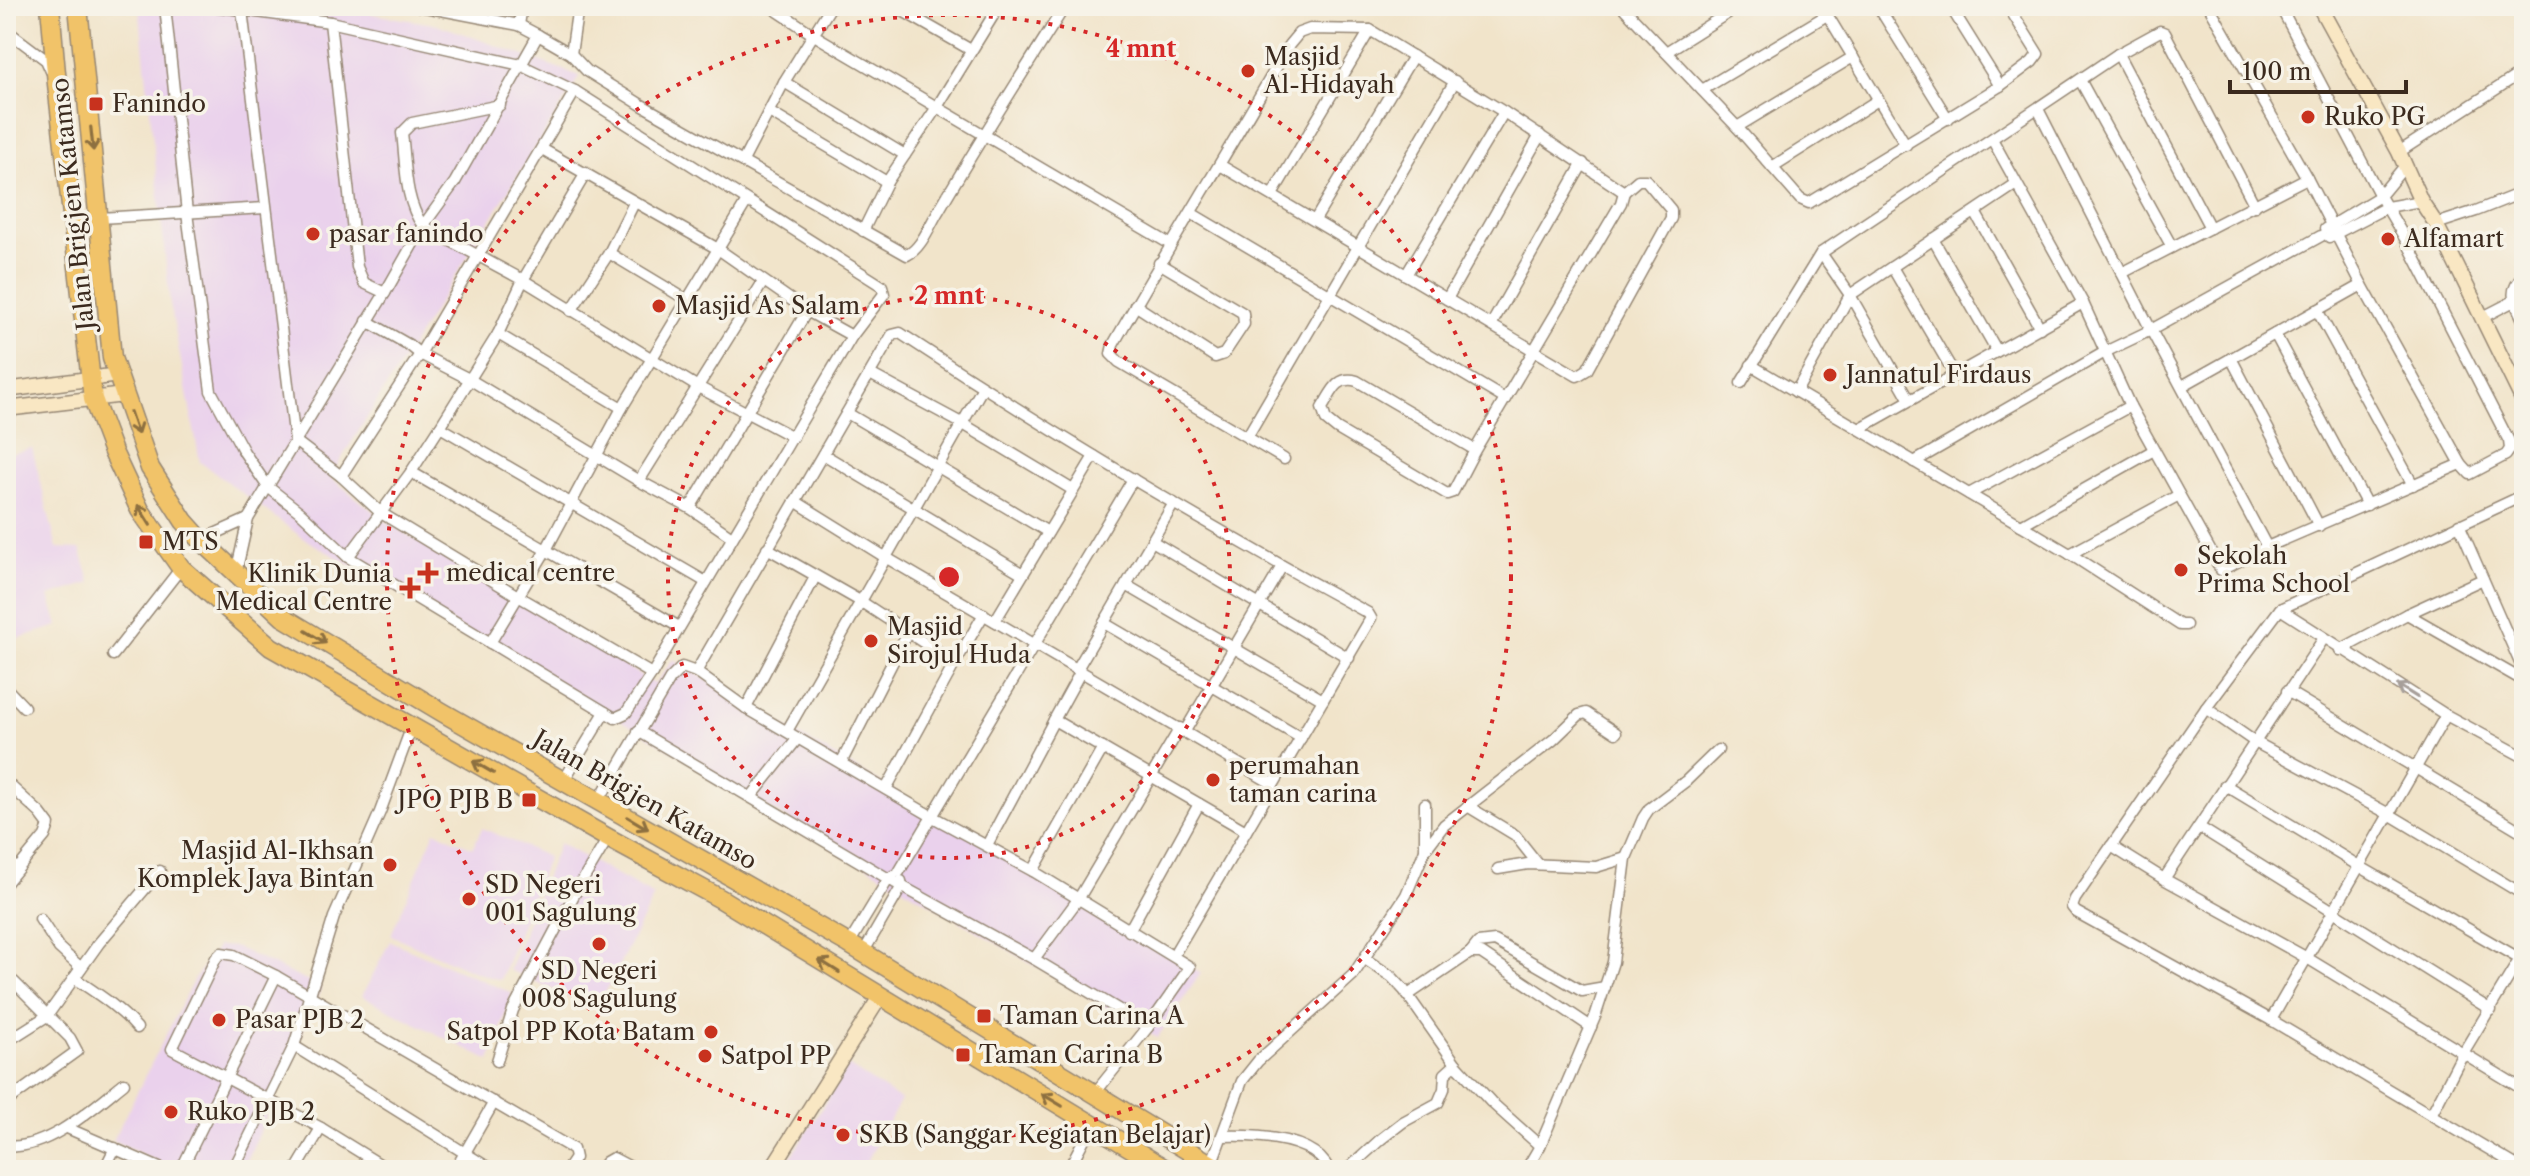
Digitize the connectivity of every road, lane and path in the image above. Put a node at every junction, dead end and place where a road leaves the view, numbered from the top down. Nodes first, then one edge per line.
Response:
1 (16, 6) edge
2 (50, 6) edge
3 (78, 6) edge
4 (165, 6) edge
5 (213, 6) edge
6 (420, 6) edge
7 (522, 6) edge
8 (578, 6) edge
9 (770, 6) edge
10 (831, 6) edge
11 (894, 6) edge
12 (1065, 6) edge
13 (1640, 6) edge
14 (1739, 6) edge
15 (1878, 6) edge
16 (1950, 6) edge
17 (2008, 6) edge
18 (2209, 6) edge
19 (2280, 6) edge
20 (2319, 6) edge
21 (993, 8) edge
22 (242, 10) junction
23 (1626, 10) edge
24 (1824, 10) edge
25 (6, 12) edge
26 (330, 22) junction
27 (519, 25) junction
28 (6, 30) edge
29 (1370, 30) junction
30 (538, 35) junction
31 (814, 35) junction
32 (971, 50) junction
33 (1666, 52) junction
34 (571, 54) junction
35 (2118, 54) junction
36 (1413, 56) junction
37 (1853, 57) junction
38 (521, 65) junction
39 (2524, 71) edge
40 (2080, 80) junction
41 (1455, 81) junction
42 (784, 82) junction
43 (57, 84) junction
44 (2000, 86) junction
45 (1702, 90) junction
46 (575, 91) junction
47 (1878, 100) junction
48 (500, 105) junction
49 (937, 107) junction
50 (2038, 109) junction
51 (769, 112) junction
52 (1504, 112) junction
53 (1948, 119) junction
54 (1737, 127) junction
55 (983, 134) junction
56 (1540, 135) junction
57 (1992, 139) junction
58 (1906, 145) junction
59 (542, 149) junction
60 (2399, 152) junction
61 (905, 155) junction
62 (743, 161) junction
63 (1583, 163) junction
64 (1220, 165) junction
65 (1772, 167) junction
66 (2404, 167) junction
67 (586, 173) junction
68 (2307, 178) junction
69 (887, 182) junction
70 (2016, 184) junction
71 (1624, 192) junction
72 (2524, 192) edge
73 (1272, 195) junction
74 (2380, 196) junction
75 (747, 201) junction
76 (2421, 201) junction
77 (634, 203) junction
78 (2255, 206) junction
79 (2387, 207) junction
80 (265, 208) junction
81 (1975, 212) junction
82 (187, 213) junction
83 (1191, 213) junction
84 (100, 218) junction
85 (1315, 220) junction
86 (2436, 224) junction
87 (423, 226) junction
88 (2210, 228) junction
89 (2332, 230) junction
90 (863, 231) junction
91 (1933, 239) junction
92 (1170, 244) junction
93 (1360, 246) junction
94 (2172, 247) junction
95 (718, 249) junction
96 (609, 253) junction
97 (1821, 253) junction
98 (477, 256) junction
99 (1159, 263) junction
100 (1892, 267) junction
101 (2122, 273) junction
102 (1406, 275) junction
103 (2524, 276) edge
104 (523, 280) junction
105 (763, 282) junction
106 (2362, 285) junction
107 (385, 293) junction
108 (1850, 295) junction
109 (1328, 296) junction
110 (1447, 299) junction
111 (687, 300) junction
112 (2514, 301) junction
113 (2083, 303) junction
114 (1135, 305) junction
115 (2317, 310) junction
116 (571, 311) junction
117 (807, 311) junction
118 (2481, 318) junction
119 (367, 321) junction
120 (2524, 322) edge
121 (1491, 325) junction
122 (2040, 328) junction
123 (2151, 330) junction
124 (498, 334) junction
125 (2275, 334) junction
126 (852, 336) junction
127 (1997, 351) junction
128 (1535, 352) junction
129 (2105, 352) junction
130 (420, 354) junction
131 (2231, 358) junction
132 (651, 359) junction
133 (1751, 365) junction
134 (870, 374) junction
135 (118, 375) junction
136 (1955, 375) junction
137 (90, 379) junction
138 (469, 379) junction
139 (1741, 383) dead end
140 (2182, 386) junction
141 (698, 387) junction
142 (983, 387) junction
143 (6, 390) edge
144 (1796, 392) junction
145 (124, 395) junction
146 (93, 399) junction
147 (1505, 399) junction
148 (1910, 400) junction
149 (2524, 403) edge
150 (2130, 406) junction
151 (622, 408) junction
152 (6, 409) edge
153 (745, 413) junction
154 (847, 413) junction
155 (963, 424) junction
156 (440, 427) junction
157 (1859, 429) junction
158 (793, 437) junction
159 (1247, 437) junction
160 (295, 441) junction
161 (1475, 450) junction
162 (2154, 450) junction
163 (823, 454) junction
164 (1094, 456) junction
165 (597, 457) junction
166 (1284, 459) dead end
167 (1914, 462) junction
168 (2461, 464) junction
169 (938, 467) junction
170 (411, 472) junction
171 (341, 476) junction
172 (1133, 479) junction
173 (639, 481) junction
174 (2413, 485) junction
175 (268, 487) junction
176 (1073, 490) junction
177 (1969, 494) junction
178 (2179, 495) junction
179 (2524, 495) edge
180 (795, 501) junction
181 (570, 503) junction
182 (1174, 503) junction
183 (2367, 505) junction
184 (914, 507) junction
185 (690, 508) junction
186 (381, 513) junction
187 (248, 519) junction
188 (2459, 524) junction
189 (2021, 525) junction
190 (2319, 526) junction
191 (1048, 532) junction
192 (732, 537) junction
193 (201, 540) junction
194 (1152, 541) junction
195 (2267, 547) junction
196 (767, 548) junction
197 (546, 550) junction
198 (2070, 554) junction
199 (348, 557) junction
200 (885, 557) junction
201 (1282, 566) junction
202 (181, 568) junction
203 (236, 573) junction
204 (1023, 574) junction
205 (815, 577) junction
206 (2483, 579) junction
207 (706, 582) junction
208 (1126, 585) junction
209 (518, 596) junction
210 (860, 601) junction
211 (1259, 604) junction
212 (984, 614) junction
213 (2277, 614) junction
214 (2407, 614) junction
215 (995, 621) junction
216 (1104, 623) junction
217 (2186, 625) dead end
218 (679, 627) junction
219 (908, 632) junction
220 (2324, 638) junction
221 (490, 643) junction
222 (1033, 643) junction
223 (1234, 647) junction
224 (2340, 650) junction
225 (113, 655) dead end
226 (1349, 658) junction
227 (955, 663) junction
228 (1079, 670) junction
229 (696, 672) junction
230 (2524, 672) edge
231 (652, 674) junction
232 (2524, 681) edge
233 (1211, 686) junction
234 (6, 688) edge
235 (2287, 691) junction
236 (1323, 700) junction
237 (24, 707) dead end
238 (746, 708) junction
239 (2206, 708) junction
240 (605, 712) junction
241 (2446, 715) junction
242 (1054, 720) junction
243 (412, 726) junction
244 (1183, 730) junction
245 (638, 731) junction
246 (787, 731) junction
247 (1616, 733) dead end
248 (798, 738) junction
249 (1301, 738) junction
250 (2255, 742) junction
251 (1103, 748) junction
252 (1718, 750) dead end
253 (2524, 757) edge
254 (841, 763) junction
255 (2415, 768) junction
256 (1151, 775) junction
257 (564, 780) junction
258 (6, 782) edge
259 (1273, 784) junction
260 (2225, 785) junction
261 (886, 789) junction
262 (751, 797) junction
263 (599, 800) junction
264 (1199, 804) junction
265 (1425, 804) dead end
266 (1469, 807) junction
267 (2389, 814) junction
268 (933, 817) junction
269 (2199, 827) junction
270 (1246, 831) junction
271 (2524, 833) edge
272 (608, 838) junction
273 (987, 845) junction
274 (2111, 846) junction
275 (1425, 850) junction
276 (1626, 858) junction
277 (6, 859) edge
278 (1538, 864) junction
279 (2359, 866) junction
280 (17, 869) junction
281 (1498, 869) dead end
282 (160, 871) dead end
283 (1033, 871) junction
284 (899, 872) junction
285 (889, 878) junction
286 (2164, 879) junction
287 (6, 883) edge
288 (902, 886) junction
289 (2524, 895) edge
290 (1079, 898) junction
291 (2334, 911) junction
292 (40, 919) dead end
293 (1129, 931) junction
294 (856, 949) junction
295 (1470, 953) junction
296 (2522, 955) edge
297 (1173, 956) junction
298 (2307, 958) junction
299 (1034, 959) junction
300 (1365, 959) junction
301 (81, 968) junction
302 (276, 976) junction
303 (6, 977) edge
304 (74, 978) junction
305 (1605, 987) junction
306 (1408, 995) junction
307 (311, 996) junction
308 (880, 997) junction
309 (2491, 1010) junction
310 (47, 1016) junction
311 (2271, 1020) junction
312 (1148, 1027) junction
313 (1591, 1027) junction
314 (137, 1028) dead end
315 (6, 1042) edge
316 (294, 1046) junction
317 (2463, 1053) junction
318 (497, 1061) dead end
319 (1456, 1064) junction
320 (227, 1077) junction
321 (124, 1083) dead end
322 (2524, 1090) edge
323 (1095, 1093) junction
324 (267, 1098) junction
325 (6, 1102) edge
326 (494, 1102) junction
327 (2431, 1115) junction
328 (1092, 1124) junction
329 (67, 1128) junction
330 (321, 1128) junction
331 (1222, 1136) junction
332 (6, 1146) edge
333 (1540, 1146) junction
334 (115, 1148) junction
335 (465, 1154) junction
336 (1215, 1167) edge
337 (104, 1170) edge
338 (164, 1170) edge
339 (181, 1170) edge
340 (233, 1170) edge
341 (296, 1170) edge
342 (389, 1170) edge
343 (455, 1170) edge
344 (492, 1170) edge
345 (567, 1170) edge
346 (600, 1170) edge
347 (636, 1170) edge
348 (771, 1170) edge
349 (1068, 1170) edge
350 (1167, 1170) edge
351 (1329, 1170) edge
352 (1347, 1170) edge
353 (1526, 1170) edge
354 (2524, 1170) edge

1 - 25 street
2 - 43 highway, Jalan Brigjen Katamso
3 -> 84 highway, Jalan Brigjen Katamso
4 - 82 street
5 - 22 street
6 - 27 street
7 - 27 street
8 - 34 street
9 - 31 street
10 - 31 street
11 - 32 street
12 - 55 street
13 - 23 street
14 - 33 street
15 - 53 street
16 - 44 street
17 - 44 street
18 - 68 street
19 - 74 street
20 - 60 main road
21 - 32 street
22 - 26 street
22 - 80 street
23 - 33 street
24 - 37 street
24 - 45 street
26 - 38 street
26 - 107 street
27 - 30 street
28 - 43 street
29 - 36 street
29 - 64 street
29 - 73 street
30 - 34 street
30 - 38 street
31 - 42 street
31 - 49 street
32 - 49 street
33 - 45 street
34 - 62 street
35 - 40 street
35 - 78 street
35 - 88 street
36 - 41 street
36 - 85 street
37 - 47 street
37 - 54 street
38 - 46 street
38 - 48 street
39 - 60 street
40 - 50 street
40 - 94 street
41 - 52 street
41 - 93 street
42 - 51 street
42 - 61 street
43 - 137 highway, Jalan Brigjen Katamso
44 - 53 street
45 - 54 street
46 - 59 street
46 - 75 street
47 - 58 street
47 - 65 street
48 - 87 street
48 - 87 street
49 - 55 street
49 - 61 street
50 - 57 street
50 - 101 street
51 - 62 street
51 - 69 street
52 - 56 street
52 - 102 street
53 - 58 street
54 - 65 street
55 - 90 street
55 - 92 street
56 - 63 street
56 - 110 street
57 - 70 street
57 - 97 street
58 - 65 street
59 - 67 street
59 - 98 street
60 - 66 main road
61 - 69 street
62 - 90 street
63 - 71 street
63 - 121 street
64 - 73 street
64 - 83 street
66 - 74 street
66 - 76 main road
67 - 77 street
67 - 104 street
68 - 78 street
68 - 89 street
69 - 90 street
70 - 81 street
70 - 113 street
71 - 128 street
71 - 128 street
72 - 86 street
73 - 85 street
74 - 79 street
74 - 89 street
75 - 95 street
75 - 126 street
76 - 79 street
76 - 86 main road
77 - 95 street
77 - 96 street
78 - 88 street
79 - 89 street
79 - 168 street
80 - 82 street
80 - 160 street
81 - 91 street
81 - 122 street
82 - 84 street
82 - 175 street
83 - 92 street
83 - 109 street
84 - 135 highway, Jalan Brigjen Katamso
85 - 93 street
86 - 118 main road
87 - 98 street
87 - 107 street
88 - 94 street
89 - 106 street
89 - 123 street
91 - 100 street
91 - 127 street
92 - 99 street
93 - 102 street
93 - 109 street
94 - 101 street
95 - 105 street
95 - 111 street
96 - 111 street
96 - 116 street
97 - 108 street
97 - 133 street
98 - 104 street
98 - 130 street
99 - 114 street
99 - 114 street
100 - 108 street
100 - 136 street
101 - 123 street
102 - 110 street
103 - 112 street
104 - 116 street
104 - 124 street
105 - 117 street
105 - 141 street
106 - 115 street
106 - 168 street
107 - 119 street
108 - 144 street
108 - 148 street
109 - 147 street
109 - 159 street
110 - 121 street
111 - 132 street
112 - 118 street
112 - 120 street
113 - 122 street
113 - 129 street
114 - 159 street
115 - 125 street
115 - 174 street
116 - 132 street
117 - 126 street
117 - 153 street
118 - 149 main road
119 - 130 street
119 - 160 street
121 - 128 street
122 - 127 street
123 - 129 street
123 - 140 street
124 - 138 street
124 - 151 street
125 - 131 street
125 - 183 street
126 - 158 street
127 - 136 street
128 - 147 street
129 - 150 street
129 - 167 street
130 - 138 street
130 - 171 street
131 - 140 street
131 - 190 street
132 - 141 street
132 - 151 street
133 - 139 street
133 - 144 street
134 - 142 street
134 - 154 street
134 - 155 street
135 - 137 main road
135 - 145 highway, Jalan Brigjen Katamso
136 - 148 street
137 - 143 main road
137 - 146 highway, Jalan Brigjen Katamso
138 - 156 street
138 - 165 street
140 - 195 street
141 - 153 street
141 - 173 street
142 - 155 street
142 - 164 street
144 - 157 street
145 - 146 main road
145 -> 193 highway, Jalan Brigjen Katamso
146 - 152 main road
202 -> 146 highway, Jalan Brigjen Katamso
147 - 161 street
148 - 157 street
150 - 162 street
150 - 177 street
151 - 165 street
153 - 158 street
153 - 185 street
154 - 163 street
154 - 169 street
155 - 169 street
155 - 176 street
156 - 170 street
156 - 181 street
157 - 167 street
158 - 192 street
159 - 166 street
160 - 171 street
160 - 175 street
161 - 161 street
162 - 178 street
162 - 189 street
163 - 180 street
163 - 184 street
164 - 172 street
164 - 176 street
165 - 173 street
165 - 181 street
167 - 177 street
168 - 174 street
169 - 184 street
169 - 191 street
170 - 186 street
170 - 197 street
171 - 186 street
172 - 182 street
172 - 222 street
173 - 185 street
174 - 183 street
175 - 187 street
175 - 199 street
176 - 191 street
177 - 189 street
178 - 195 street
178 - 198 street
179 - 188 street
180 - 196 street
180 - 200 street
181 - 197 street
181 - 207 street
182 - 194 street
182 - 201 street
183 - 190 street
184 - 200 street
184 - 204 street
185 - 192 street
186 - 199 street
186 - 209 street
187 - 193 street
187 - 203 street
188 - 206 street
188 - 213 street
189 - 198 street
190 - 195 street
191 - 204 street
192 - 207 street
193 - 203 highway, Jalan Brigjen Katamso
194 - 208 street
194 - 211 street
196 - 205 street
196 - 229 street
197 - 209 street
197 - 218 street
198 - 217 street
199 - 221 street
200 - 210 street
200 - 212 street
201 - 211 street
201 - 226 street
202 - 225 street
202 - 243 highway, Jalan Brigjen Katamso
203 -> 257 highway, Jalan Brigjen Katamso
204 - 215 street
205 - 210 street
205 - 238 street
206 - 214 street
206 - 230 street
207 - 218 street
208 - 216 street
208 - 223 street
209 - 221 street
209 - 231 street
210 - 219 street
210 - 246 street
211 - 223 street
211 - 226 street
212 - 215 street
212 - 227 street
213 - 220 street
213 - 239 street
214 - 224 street
214 - 232 street
215 - 222 street
216 - 228 street
216 - 233 street
218 - 231 street
219 - 227 street
219 - 254 street
220 - 224 street
220 - 235 street
221 - 240 street
222 - 228 street
222 - 268 street
223 - 233 street
223 - 236 street
241 -> 224 street
226 - 236 street
227 - 261 street
228 - 242 street
228 - 244 street
229 - 238 street
229 - 245 street
231 - 240 street
233 - 244 street
233 - 249 street
234 - 237 street
235 - 250 street
235 - 255 street
236 - 249 street
238 - 246 street
239 - 250 street
239 - 274 street
240 - 257 street
241 - 253 street
241 - 255 street
242 - 251 street
242 - 273 street
272 -> 243 highway, Jalan Brigjen Katamso
243 - 307 street
244 - 256 street
244 - 259 street
245 - 262 street
245 - 263 street
246 - 248 street
247 - 266 street
248 - 254 street
248 - 262 street
249 - 259 street
250 - 260 street
250 - 267 street
251 - 256 street
251 - 283 street
252 - 276 street
254 - 261 street
255 - 267 street
255 - 271 street
256 - 264 street
256 - 290 street
257 - 263 highway, Jalan Brigjen Katamso
258 - 280 street
259 - 270 street
260 - 269 street
260 - 279 street
261 - 268 street
262 - 285 street
263 -> 294 highway, Jalan Brigjen Katamso
264 - 270 street
264 - 293 street
265 - 275 street
266 - 275 street
266 - 278 street
267 - 279 street
267 - 289 street
268 - 273 street
268 - 284 street
269 - 286 street
269 - 291 street
270 - 297 street
308 -> 272 highway, Jalan Brigjen Katamso
272 - 318 street
273 - 283 street
274 - 286 street
274 - 311 street
275 - 300 street
276 - 278 street
276 - 305 street
277 - 280 street
278 - 281 street
279 - 291 street
279 - 296 street
280 - 287 street
282 - 301 street
283 - 290 street
284 - 285 street
284 - 288 street
285 - 288 street
285 - 294 street
286 - 298 street
288 - 294 street
288 - 299 street
290 - 293 street
290 - 299 street
291 - 298 street
291 - 309 street
292 - 301 street
293 - 297 street
294 - 323 highway, Jalan Brigjen Katamso
295 - 305 street
295 - 306 street
295 - 313 street
296 - 309 street
297 - 312 street
298 - 311 street
298 - 317 street
299 - 312 street
300 - 306 street
300 - 331 street
301 - 304 street
302 - 307 street
302 - 320 street
302 - 320 street
303 - 310 street
304 - 310 street
304 - 314 street
305 - 313 street
306 - 319 street
307 - 316 street
307 - 326 street
328 -> 308 highway, Jalan Brigjen Katamso
308 - 348 main road
309 - 317 street
310 - 315 street
310 - 325 street
311 - 327 street
312 - 323 street
313 - 333 street
316 - 324 street
316 - 335 street
317 - 322 street
317 - 327 street
319 - 333 street
319 - 352 street
320 - 324 street
320 - 339 street
321 - 329 street
323 - 336 highway, Jalan Brigjen Katamso
324 - 330 street
324 - 340 street
326 - 335 street
326 - 345 street
327 - 354 street
328 - 349 street
328 - 350 highway, Jalan Brigjen Katamso
329 - 332 street
329 - 334 street
330 - 341 street
330 - 342 street
331 - 336 street
331 - 351 street
333 - 353 street
334 - 337 street
334 - 338 street
335 - 343 street
335 - 344 street
346 - 347 street

